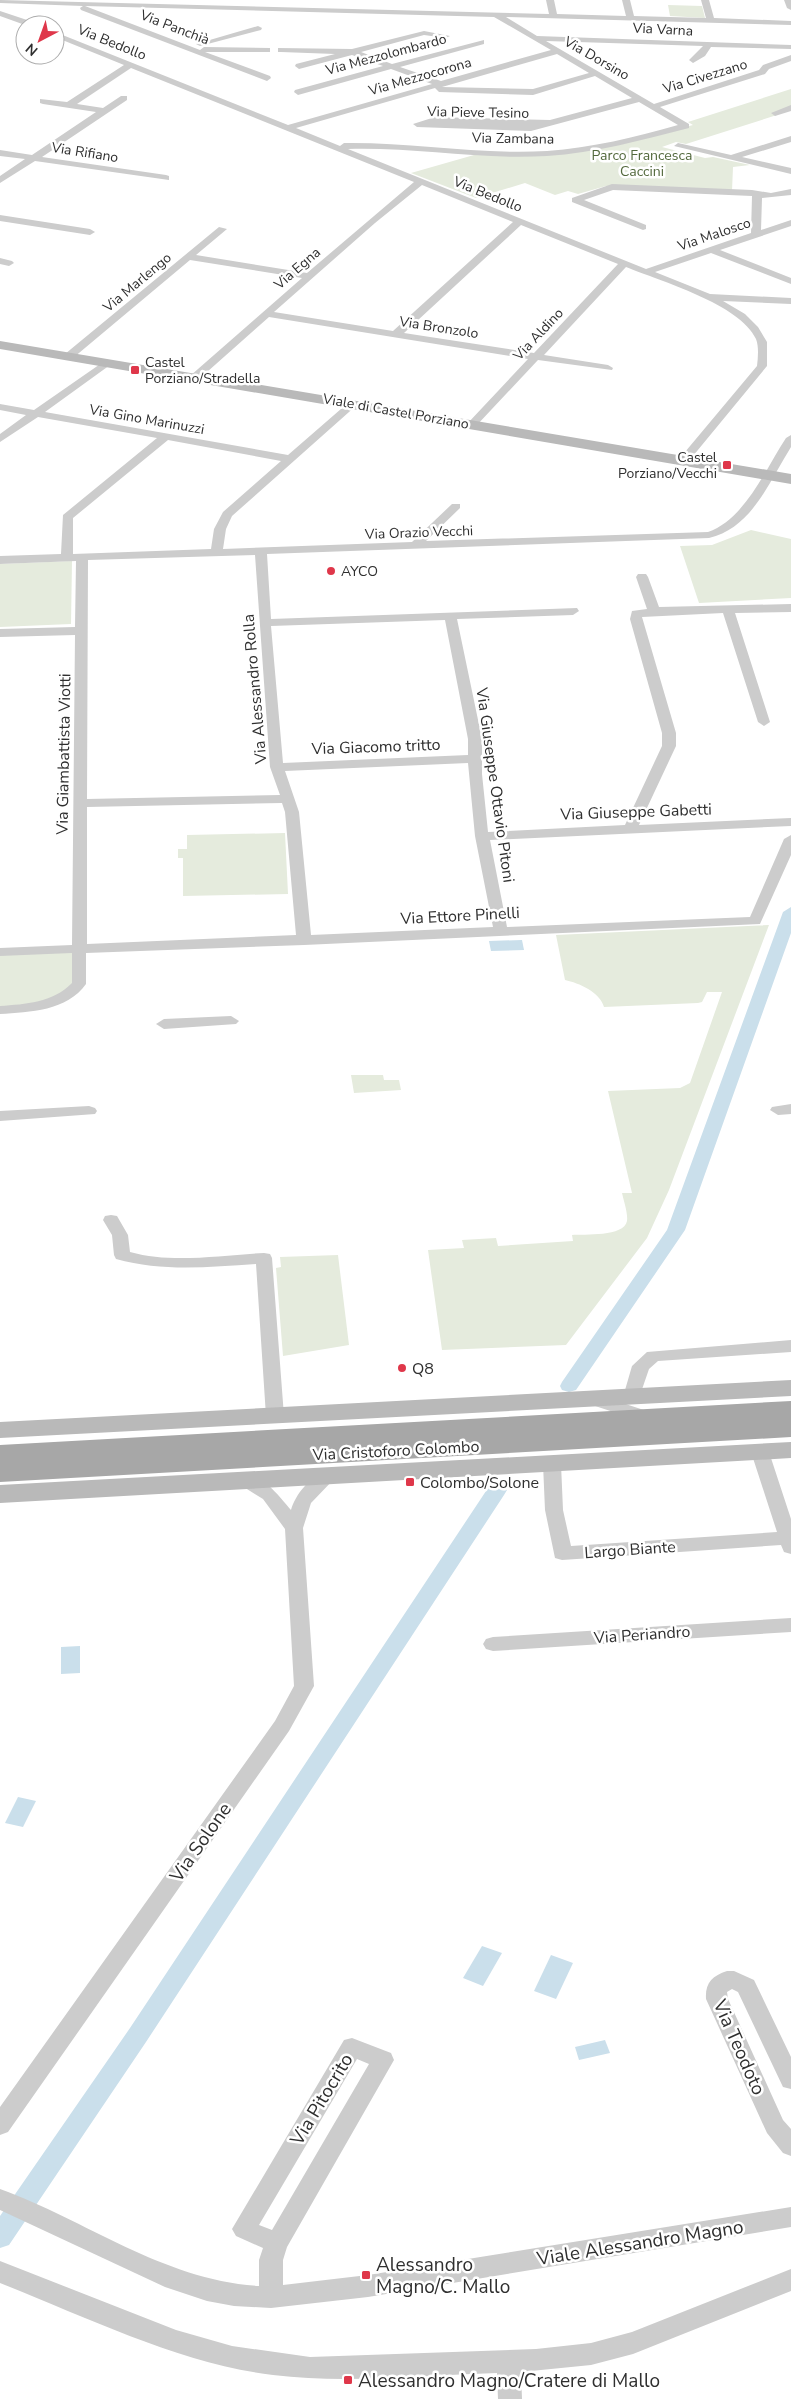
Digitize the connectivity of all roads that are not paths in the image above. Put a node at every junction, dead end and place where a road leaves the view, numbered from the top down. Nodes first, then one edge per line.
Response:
1 (550, 0) edge
2 (626, 0) edge
3 (705, 0) edge
4 (0, 1) edge
5 (73, 3) junction
6 (0, 14) edge
7 (494, 14) junction
8 (553, 16) junction
9 (15, 18) edge
10 (630, 18) junction
11 (711, 21) junction
12 (791, 23) edge
13 (258, 28) dead end
14 (446, 36) dead end
15 (65, 38) edge
16 (533, 38) junction
17 (481, 42) dead end
18 (707, 46) junction
19 (791, 47) edge
20 (190, 48) junction
21 (558, 51) junction
22 (352, 52) junction
23 (791, 58) edge
24 (693, 60) dead end
25 (131, 64) junction
26 (299, 66) dead end
27 (393, 66) junction
28 (597, 73) junction
29 (267, 78) dead end
30 (440, 84) junction
31 (424, 89) junction
32 (298, 92) dead end
33 (124, 98) dead end
34 (640, 99) junction
35 (43, 101) dead end
36 (68, 105) junction
37 (653, 107) junction
38 (791, 108) edge
39 (104, 111) junction
40 (776, 113) dead end
41 (550, 123) junction
42 (686, 126) joint
43 (289, 127) junction
44 (791, 139) edge
45 (678, 146) dead end
46 (337, 147) junction
47 (0, 152) edge
48 (34, 158) junction
49 (732, 158) junction
50 (790, 170) edge
51 (166, 178) dead end
52 (0, 180) edge
53 (420, 182) junction
54 (791, 192) edge
55 (757, 196) junction
56 (0, 218) edge
57 (519, 222) junction
58 (791, 223) edge
59 (643, 227) dead end
60 (222, 229) dead end
61 (90, 232) dead end
62 (756, 234) junction
63 (711, 250) junction
64 (188, 257) junction
65 (625, 263) junction
66 (784, 268) dead end
67 (646, 272) junction
68 (770, 273) junction
69 (309, 276) junction
70 (791, 281) edge
71 (707, 297) junction
72 (791, 301) edge
73 (266, 314) junction
74 (396, 334) junction
75 (0, 345) edge
76 (69, 356) junction
77 (536, 356) junction
78 (106, 363) junction
79 (608, 368) dead end
80 (194, 378) junction
81 (352, 404) junction
82 (0, 407) edge
83 (36, 414) junction
84 (472, 424) junction
85 (165, 437) junction
86 (791, 438) edge
87 (0, 439) edge
88 (290, 459) junction
89 (684, 460) junction
90 (767, 475) junction
91 (791, 478) edge
92 (456, 506) dead end
93 (413, 547) junction
94 (261, 552) junction
95 (216, 553) junction
96 (82, 558) junction
97 (67, 559) junction
98 (0, 560) edge
99 (642, 577) dead end
100 (791, 608) edge
101 (728, 610) junction
102 (573, 611) dead end
103 (654, 611) junction
104 (450, 615) junction
105 (265, 623) junction
106 (83, 631) junction
107 (0, 633) edge
108 (764, 722) dead end
109 (475, 759) junction
110 (277, 767) junction
111 (289, 799) junction
112 (80, 804) junction
113 (791, 822) edge
114 (631, 828) junction
115 (482, 836) junction
116 (791, 840) edge
117 (501, 931) junction
118 (304, 941) junction
119 (79, 950) junction
120 (0, 952) edge
121 (0, 1010) edge
122 (230, 1021) dead end
123 (164, 1024) dead end
124 (89, 1111) dead end
125 (0, 1116) edge
126 (110, 1220) dead end
127 (791, 1346) edge
128 (791, 1388) edge
129 (632, 1396) junction
130 (595, 1400) junction
131 (791, 1410) edge
132 (275, 1416) junction
133 (649, 1418) junction
134 (791, 1428) edge
135 (0, 1430) edge
136 (791, 1450) edge
137 (760, 1452) junction
138 (0, 1454) edge
139 (552, 1464) junction
140 (0, 1472) edge
141 (327, 1477) junction
142 (245, 1480) junction
143 (0, 1494) edge
144 (294, 1528) junction
145 (789, 1542) edge
146 (791, 1625) edge
147 (493, 1644) dead end
148 (791, 2080) edge
149 (0, 2125) edge
150 (791, 2146) edge
151 (0, 2199) edge
152 (791, 2217) edge
153 (277, 2243) junction
154 (3, 2273) edge
155 (791, 2280) edge
156 (271, 2297) junction
157 (508, 2361) junction
158 (510, 2399) edge

1 - 8 street
2 - 10 street
3 - 11 street
4 - 5 street
5 - 7 street
5 - 20 street, Via Panchià
6 - 9 street
7 - 8 street
7 - 16 street, Via Dorsino
8 - 10 street
10 - 11 street
11 - 12 street
13 - 20 street
14 - 22 street
15 - 25 street, Via Bedollo
16 - 18 street, Via Varna
16 - 21 street, Via Dorsino
17 - 27 street, Via Mezzolombardo
18 - 19 street, Via Varna
18 - 24 street
20 - 22 street
20 - 29 street, Via Panchià
21 - 28 street, Via Dorsino
21 - 30 street, Via Mezzocorona
22 - 26 street
22 - 27 street
23 - 37 street, Via Civezzano
25 - 36 street
25 - 43 street, Via Bedollo
27 - 30 street
27 - 32 street, Via Mezzolombardo
28 - 31 street
28 - 34 street, Via Dorsino
30 - 31 street, Via Mezzocorona
31 - 43 street, Via Mezzocorona
33 - 39 street
34 - 37 street, Via Dorsino
34 - 41 street, Via Pieve Tesino
35 - 36 street
36 - 39 street
37 - 42 street, Via Dorsino
38 - 40 street
39 - 48 street
41 - 41 street, Via Pieve Tesino
42 - 46 street, Via Zambana
43 - 46 street, Via Bedollo
44 - 49 street
45 - 49 street
46 - 53 street, Via Bedollo
47 - 48 street, Via Rifiano
48 - 51 street, Via Rifiano
48 - 52 street
49 - 50 street
53 - 57 street, Via Bedollo
53 - 69 street, Via Egna
54 - 55 street
55 - 59 street
55 - 62 street
56 - 61 street
57 - 65 street, Via Bedollo
57 - 74 street
58 - 62 street, Via Malosco
60 - 64 street, Via Marlengo
62 - 63 street, Via Malosco
63 - 67 street, Via Malosco
63 - 68 street
64 - 69 street
64 - 76 street, Via Marlengo
65 - 67 street, Via Bedollo
65 - 77 street, Via Aldino
66 - 68 street
67 - 71 street, Via Bedollo
68 - 70 street
69 - 73 street, Via Egna
71 - 72 street
71 - 89 street, Via Bedollo
73 - 74 street, Via Bronzolo
73 - 80 street, Via Egna
74 - 77 street, Via Bronzolo
75 - 76 street, Viale di Castel Porziano
76 - 78 street, Viale di Castel Porziano
77 - 79 street, Via Bronzolo
77 - 84 street, Via Aldino
78 - 80 street, Viale di Castel Porziano
78 - 83 street
80 - 81 street, Viale di Castel Porziano
81 - 84 street, Viale di Castel Porziano
81 - 88 street
82 - 83 street, Via Gino Marinuzzi
83 - 85 street, Via Gino Marinuzzi
83 - 87 street
84 - 89 street, Viale di Castel Porziano
85 - 88 street, Via Gino Marinuzzi
85 - 97 street
86 - 90 street, Via Orazio Vecchi
88 - 95 street
89 - 90 street, Viale di Castel Porziano
90 - 91 street, Viale di Castel Porziano
90 - 93 street, Via Orazio Vecchi
92 - 93 street
93 - 94 street, Via Orazio Vecchi
94 - 95 street, Via Orazio Vecchi
94 - 105 street, Via Alessandro Rolla
95 - 96 street, Via Orazio Vecchi
96 - 97 street, Via Orazio Vecchi
96 - 106 street, Via Giambattista Viotti
97 - 98 street, Via Orazio Vecchi
99 - 103 street
100 - 101 street
101 - 103 street
101 - 108 street
102 - 104 street
103 - 114 street
104 - 105 street
104 - 109 street, Via Giuseppe Ottavio Pitoni
105 - 110 street, Via Alessandro Rolla
106 - 107 street
106 - 112 street, Via Giambattista Viotti
109 - 110 street, Via Giacomo tritto
109 - 115 street, Via Giuseppe Ottavio Pitoni
110 - 111 street, Via Alessandro Rolla
111 - 112 street
111 - 118 street, Via Alessandro Rolla
112 - 119 street, Via Giambattista Viotti
113 - 114 street, Via Giuseppe Gabetti
114 - 115 street, Via Giuseppe Gabetti
115 - 117 street, Via Giuseppe Ottavio Pitoni
116 - 117 street, Via Ettore Pinelli
117 - 118 street, Via Ettore Pinelli
118 - 119 street, Via Ettore Pinelli
119 - 120 street, Via Ettore Pinelli
119 - 121 street, Via Giambattista Viotti
122 - 123 street
124 - 125 street
126 - 132 street
127 - 129 street
128 - 129 street, Via Cristoforo Colombo
129 - 130 street, Via Cristoforo Colombo
130 - 132 street, Via Cristoforo Colombo
130 - 133 street, Via Cristoforo Colombo
131 - 133 main road, Via Cristoforo Colombo
132 - 135 street, Via Cristoforo Colombo
133 - 138 main road, Via Cristoforo Colombo
134 - 140 main road, Via Cristoforo Colombo
136 - 137 street, Via Cristoforo Colombo
137 - 139 street, Via Cristoforo Colombo
137 - 145 street
139 - 141 street, Via Cristoforo Colombo
139 - 145 street, Largo Biante
141 - 142 street, Via Cristoforo Colombo
141 - 144 street
142 - 143 street, Via Cristoforo Colombo
142 - 144 street
144 - 149 street, Via Solone
146 - 147 street, Via Periandro
148 - 150 street, Via Teodoto
151 - 156 street, Viale Alessandro Magno
152 - 156 street, Viale Alessandro Magno
153 - 153 street, Via Pitocrito
153 - 156 street, Via Pitocrito
154 - 157 street
155 - 157 street
157 - 158 street

